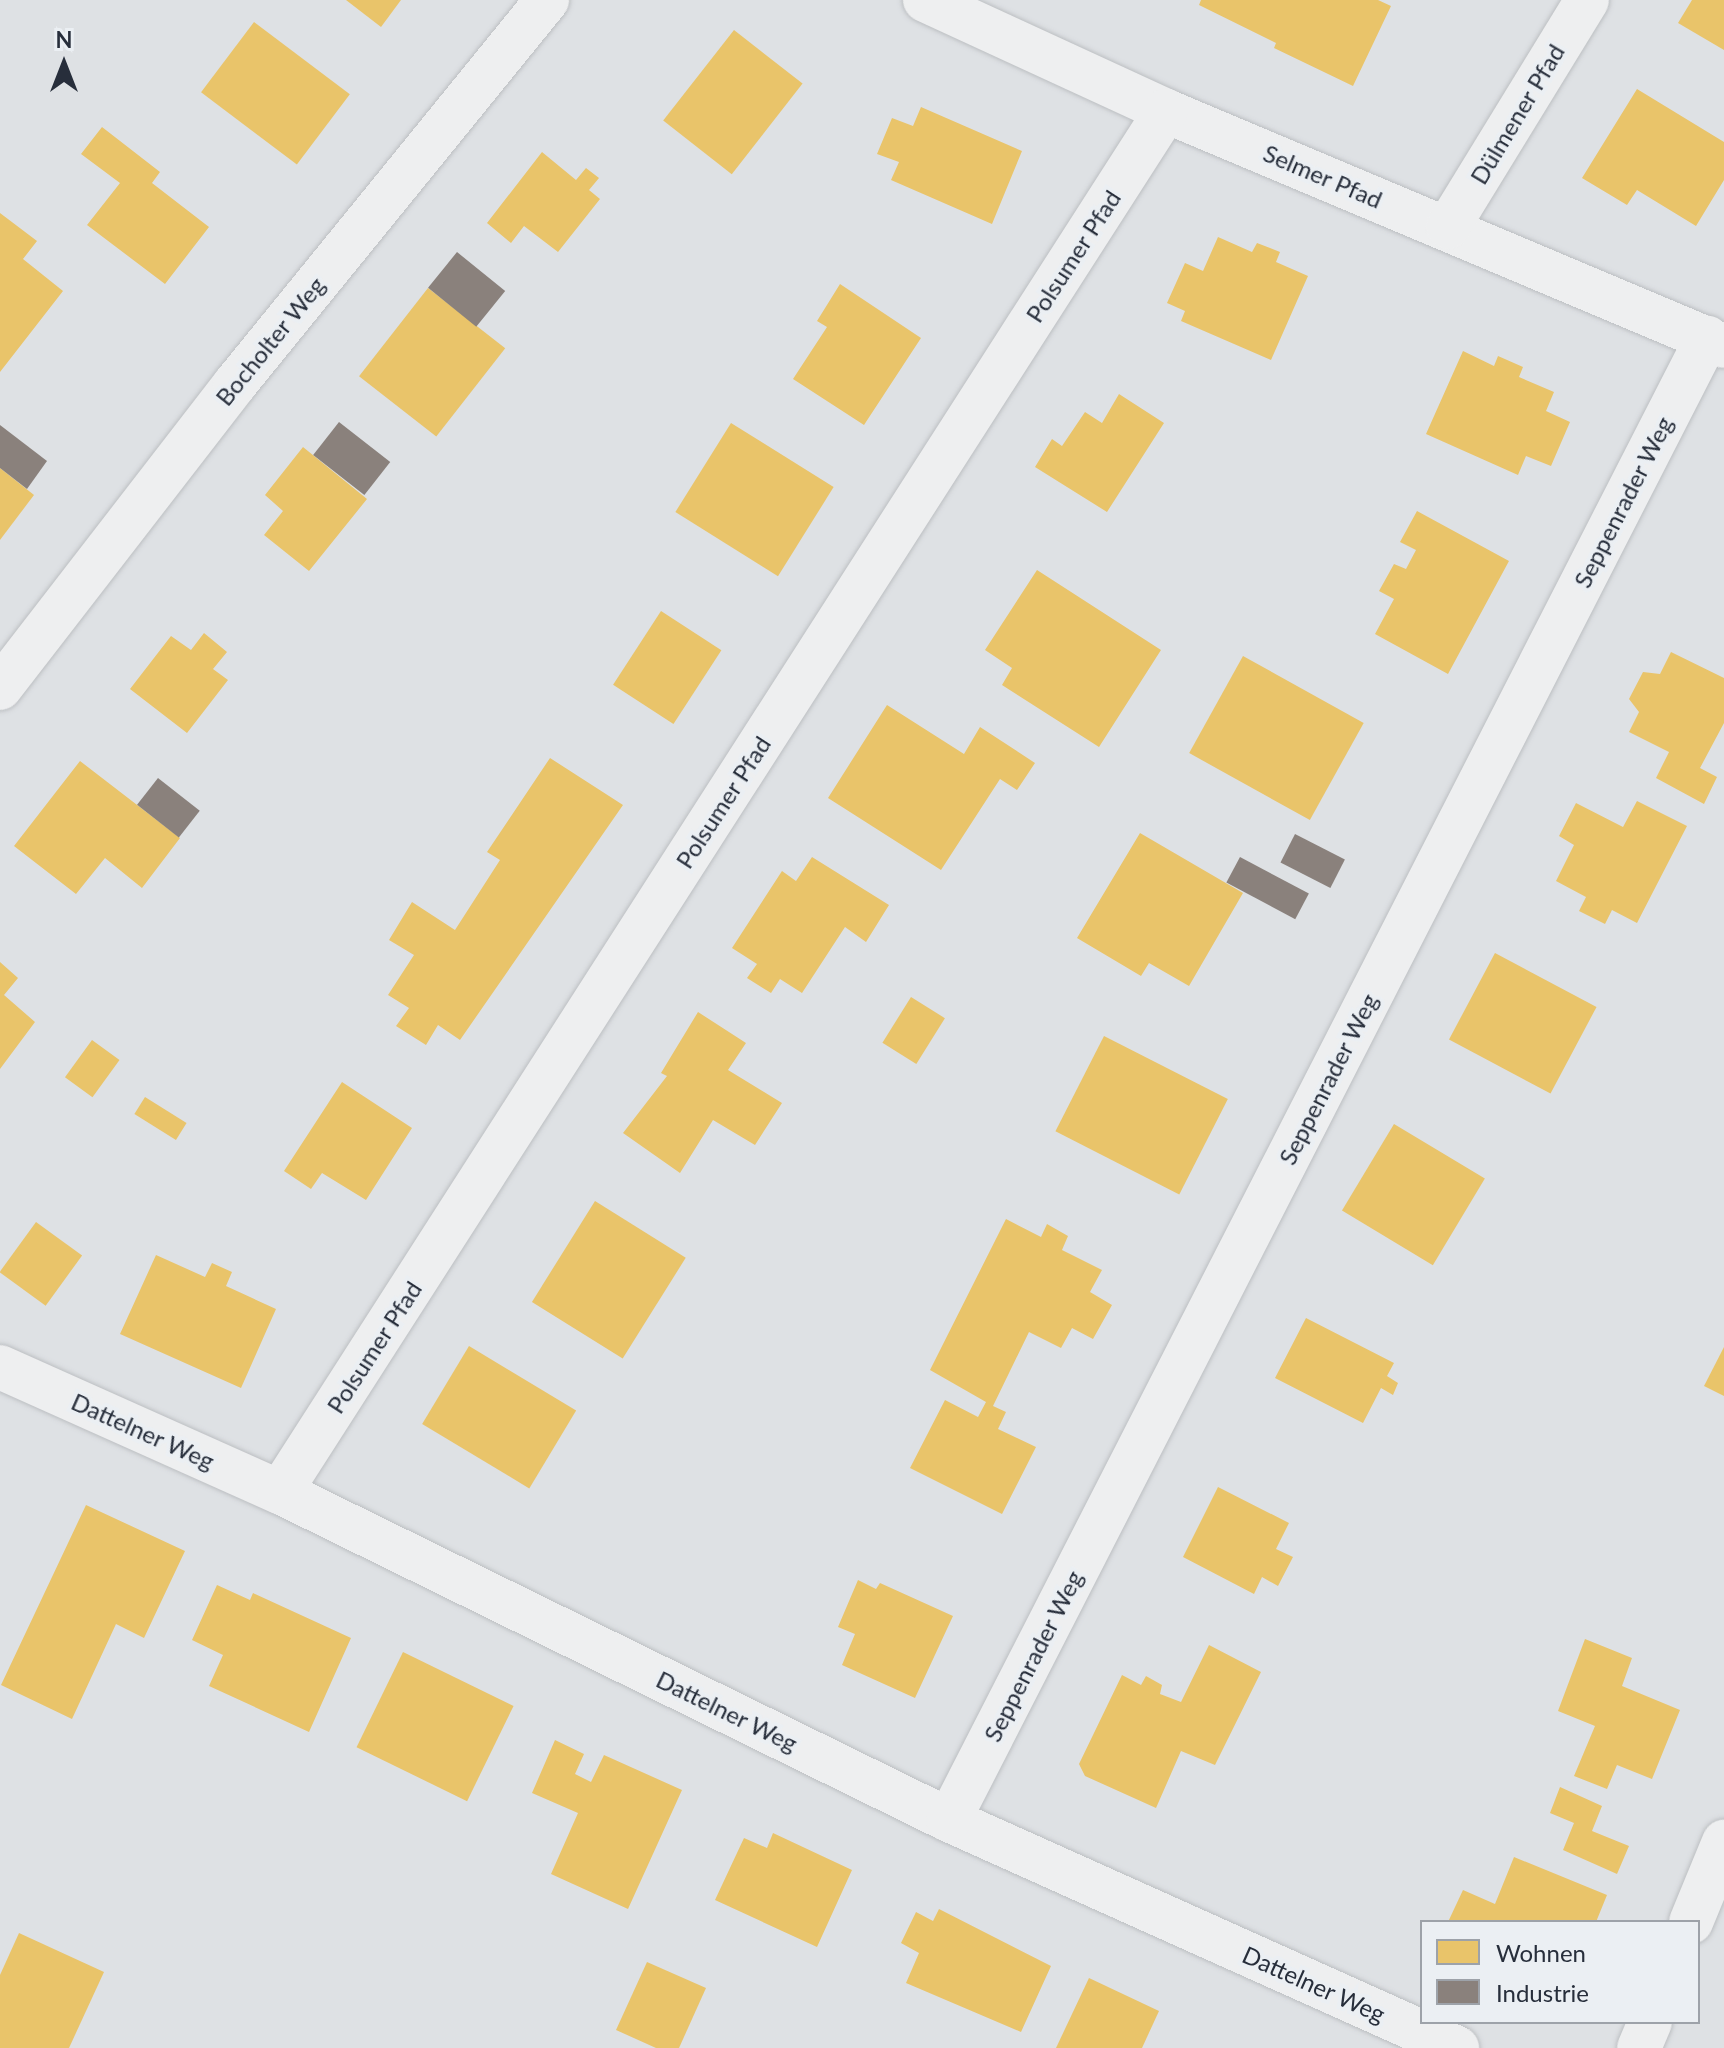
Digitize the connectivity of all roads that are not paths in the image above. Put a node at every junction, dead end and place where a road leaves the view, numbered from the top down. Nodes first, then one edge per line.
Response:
1 (547, 0) edge
2 (925, 0) edge
3 (1587, 0) edge
4 (1166, 111) junction
5 (1448, 227) junction
6 (1716, 342) edge
7 (0, 688) edge
8 (0, 1367) edge
9 (280, 1492) junction
10 (949, 1820) junction
11 (1724, 1842) edge
12 (1692, 1920) edge
13 (1649, 2024) edge
14 (1457, 2048) edge
15 (1639, 2048) edge

1 - 7 street, Bocholter Weg
2 - 4 street, Selmer Pfad
3 - 5 street, Dülmener Pfad
4 - 5 street, Selmer Pfad
4 - 9 street, Polsumer Pfad
5 - 6 street, Selmer Pfad
6 - 10 street, Seppenrader Weg
8 - 9 street, Dattelner Weg
9 - 10 street, Dattelner Weg
10 - 14 street, Dattelner Weg
11 - 12 street
13 - 15 street

